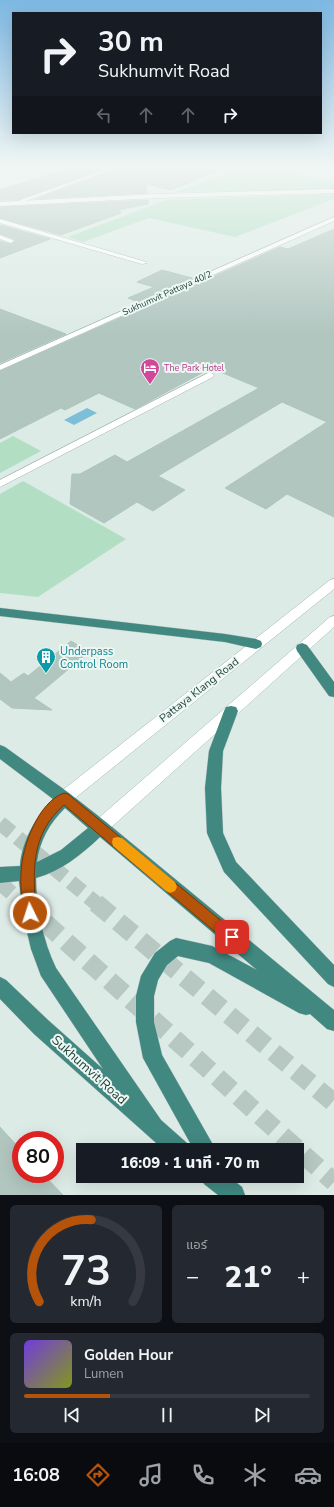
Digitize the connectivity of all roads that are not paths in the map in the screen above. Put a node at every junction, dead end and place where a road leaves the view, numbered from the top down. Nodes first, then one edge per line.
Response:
1 (3, 221) edge
2 (330, 221) edge
3 (0, 237) edge
4 (11, 241) dead end
5 (144, 263) dead end
6 (0, 368) edge
7 (210, 375) dead end
8 (0, 484) edge
9 (334, 583) edge
10 (0, 612) edge
11 (334, 620) edge
12 (256, 644) junction
13 (302, 648) junction
14 (334, 692) edge
15 (231, 711) junction
16 (0, 751) edge
17 (64, 798) junction
18 (100, 827) junction
19 (27, 872) junction
20 (0, 875) edge
21 (334, 978) edge
22 (0, 986) edge
23 (332, 1021) edge
24 (156, 1130) junction
25 (172, 1143) edge
26 (202, 1143) edge

1 - 5 street
2 - 6 street, Sukhumvit Pattaya 40/2
3 - 4 street
7 - 8 street
9 - 12 street, Pattaya Klang Road
10 - 12 highway
11 - 13 street
12 - 17 street, Pattaya Klang Road
13 - 14 highway
13 - 15 street
15 - 18 street
15 - 21 highway
16 - 17 highway
17 - 18 highway
17 - 19 highway
18 - 19 highway
18 - 23 highway
19 - 20 highway
19 - 24 highway
22 - 24 highway, Sukhumvit Road
23 - 26 highway
24 - 25 highway, Sukhumvit Road

